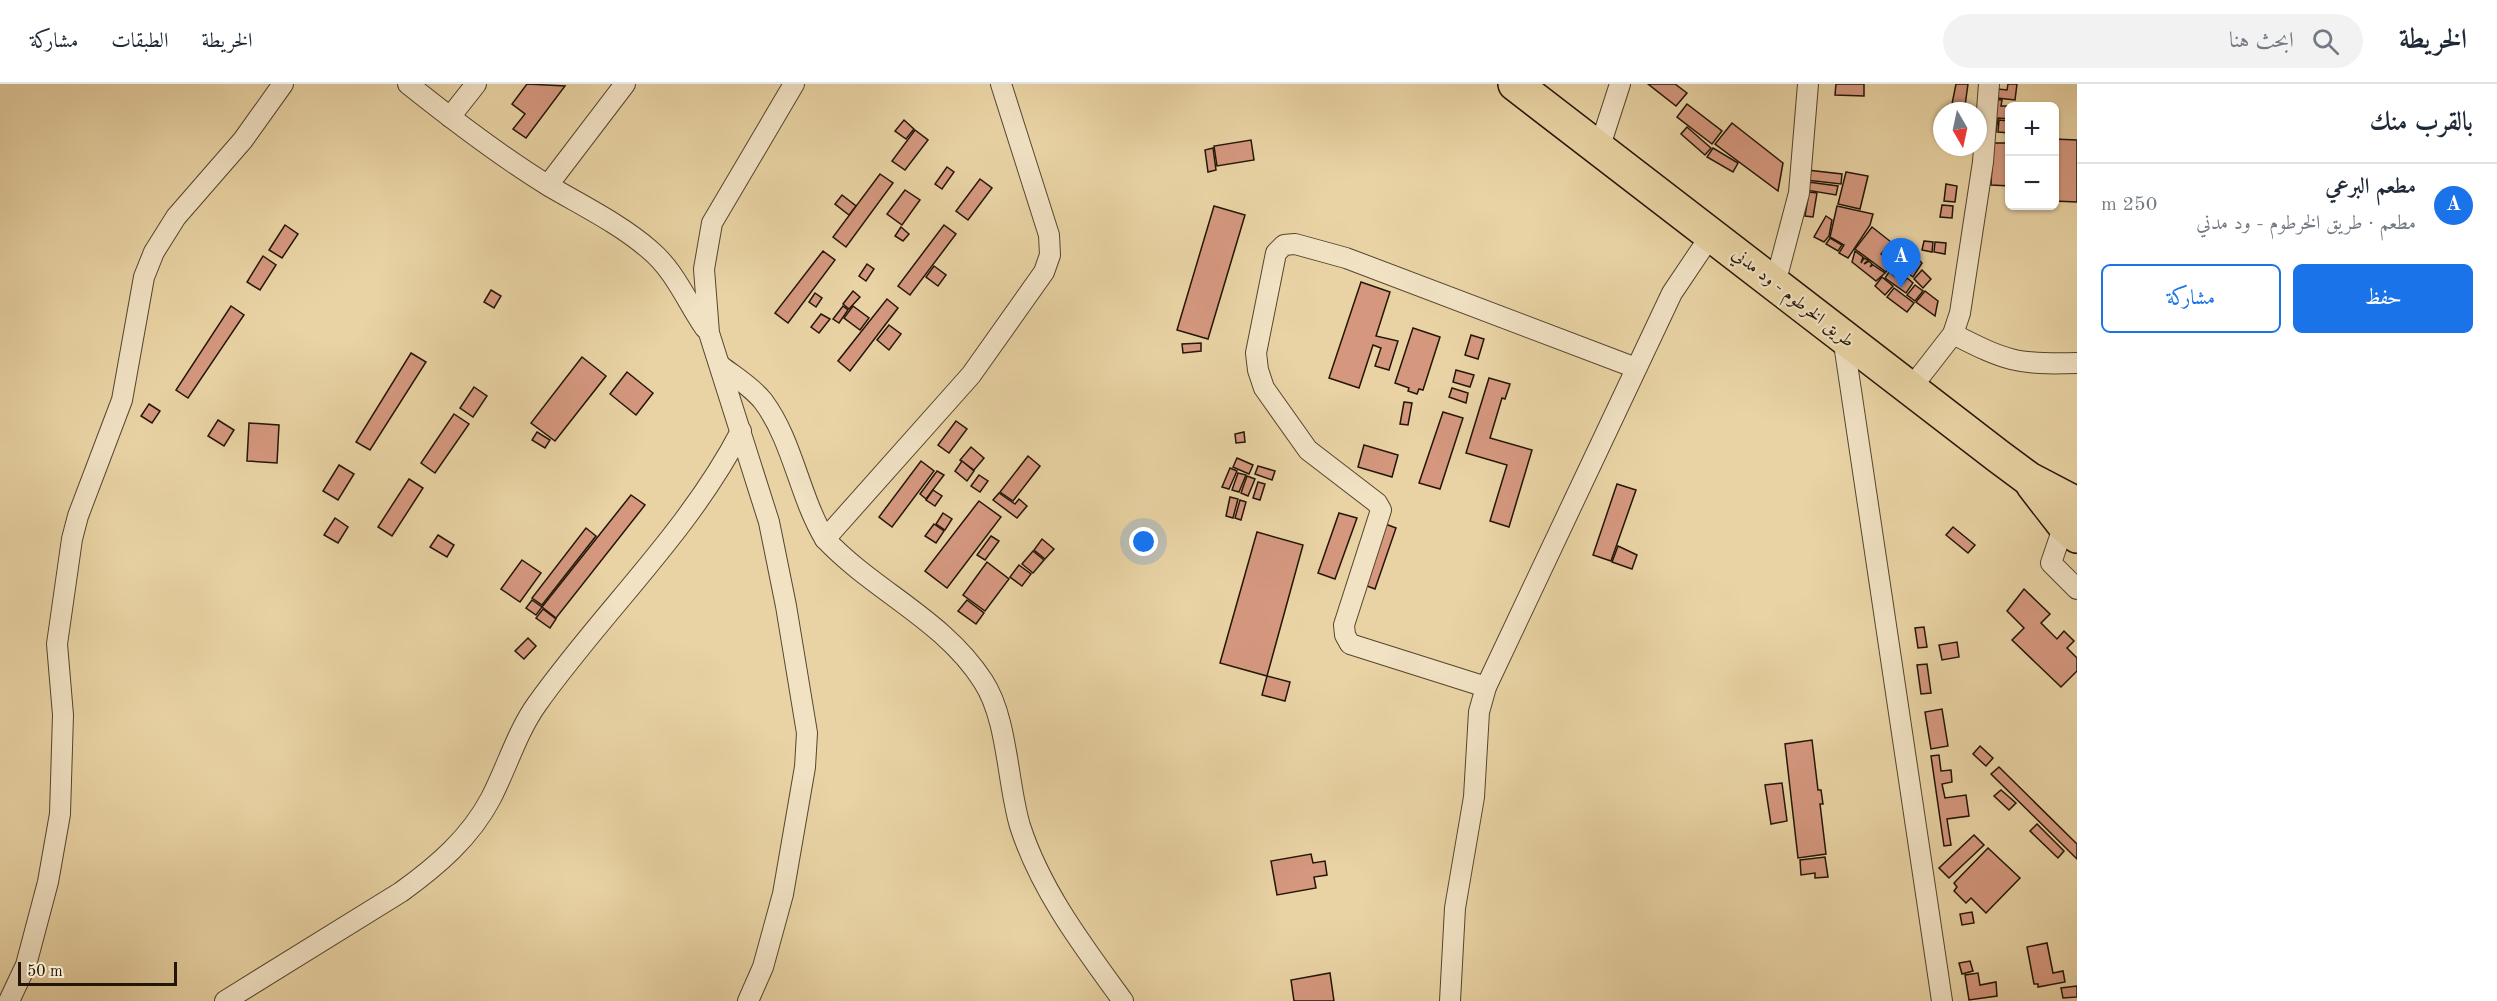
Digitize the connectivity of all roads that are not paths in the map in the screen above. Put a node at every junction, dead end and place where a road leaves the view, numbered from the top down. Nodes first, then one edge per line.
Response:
1 (283, 84) edge
2 (408, 84) edge
3 (476, 84) edge
4 (625, 84) edge
5 (794, 84) edge
6 (1001, 84) edge
7 (1515, 84) edge
8 (1620, 84) edge
9 (1808, 84) edge
10 (1989, 84) edge
11 (450, 117) junction
12 (1599, 149) junction
13 (548, 185) junction
14 (1711, 235) junction
15 (1775, 284) junction
16 (709, 333) junction
17 (1953, 334) junction
18 (1842, 337) junction
19 (2077, 362) edge
20 (721, 366) junction
21 (1636, 368) junction
22 (1911, 388) junction
23 (741, 431) junction
24 (2074, 519) edge
25 (825, 539) junction
26 (2077, 589) edge
27 (1486, 687) junction
28 (9, 1001) edge
29 (225, 1001) edge
30 (748, 1001) edge
31 (1124, 1001) edge
32 (1450, 1001) edge
33 (1942, 1001) edge

1 - 28 street
2 - 11 street
3 - 11 street
4 - 13 street
5 - 16 street
6 - 25 street
7 - 12 highway, طريق الخرطوم - ود مدني
8 - 12 street
9 - 15 street
10 - 17 street
11 - 13 street
12 - 14 highway, طريق الخرطوم - ود مدني
13 - 16 street
14 - 15 highway, طريق الخرطوم - ود مدني
14 - 21 street
15 - 18 highway, طريق الخرطوم - ود مدني
16 - 20 street
17 - 19 street
17 - 22 street
18 - 22 highway, طريق الخرطوم - ود مدني
18 - 33 street
20 - 23 street
20 - 25 street
21 - 27 street
21 - 27 street
22 - 24 highway, طريق الخرطوم - ود مدني
23 - 29 street
23 - 30 street
24 - 26 street
25 - 31 street
27 - 32 street

